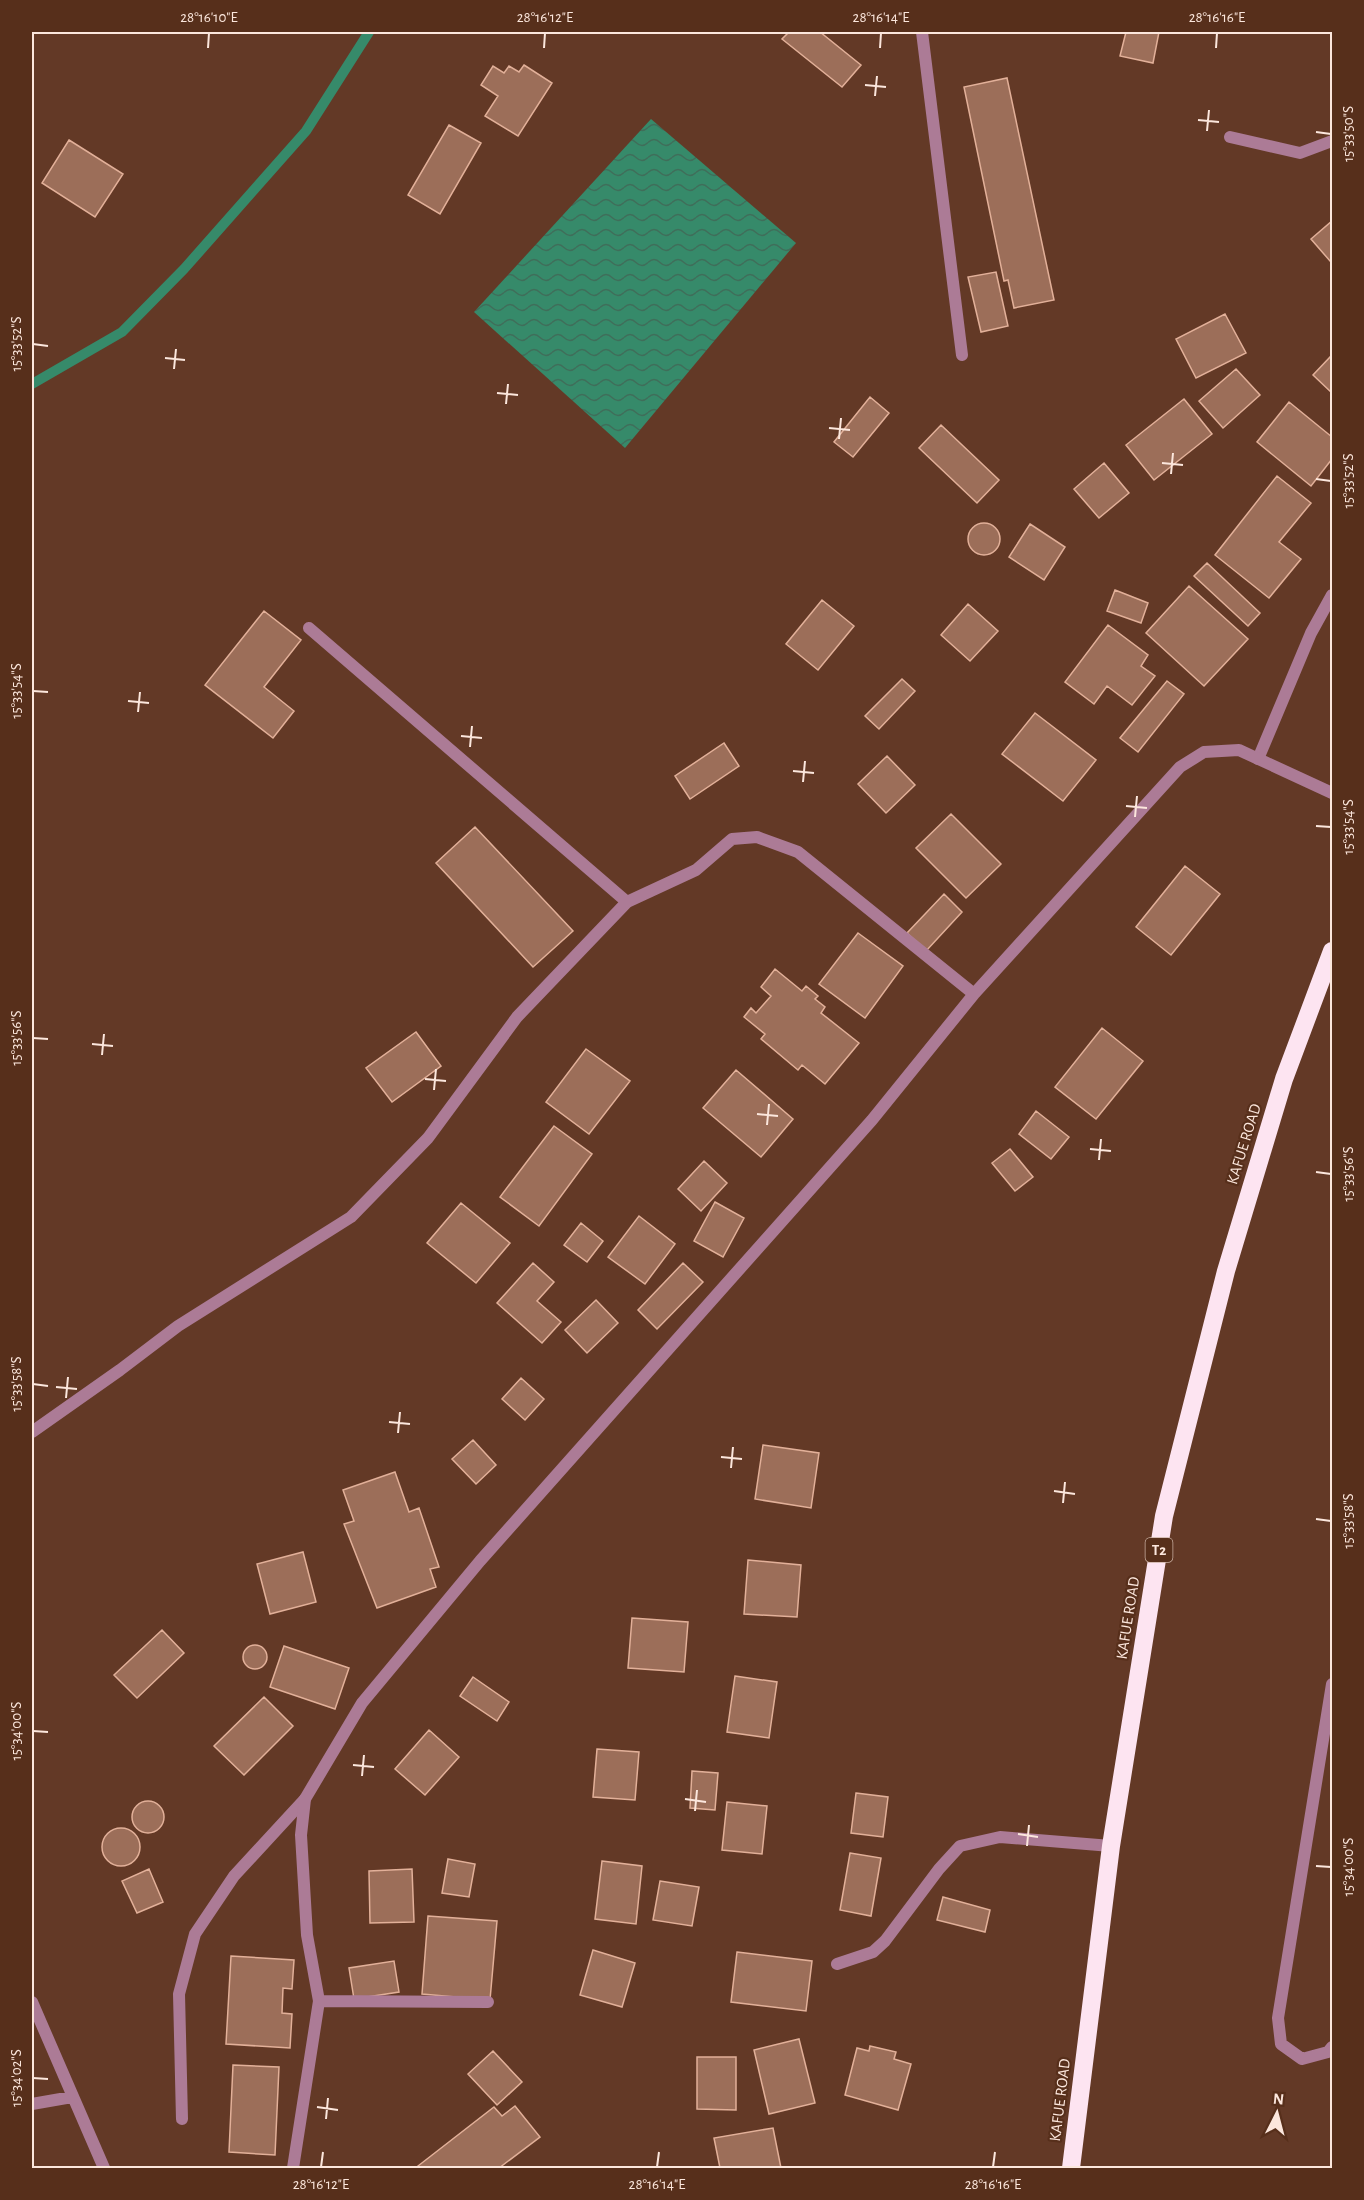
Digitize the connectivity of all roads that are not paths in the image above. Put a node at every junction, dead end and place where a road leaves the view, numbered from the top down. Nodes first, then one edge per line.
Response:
1 (922, 32) edge
2 (1230, 137) dead end
3 (1332, 141) edge
4 (962, 355) dead end
5 (1332, 595) edge
6 (309, 628) dead end
7 (1258, 759) junction
8 (1332, 793) edge
9 (627, 902) junction
10 (1330, 963) edge
11 (974, 994) junction
12 (32, 1432) edge
13 (1332, 1684) edge
14 (305, 1799) junction
15 (1111, 1846) junction
16 (837, 1964) dead end
17 (319, 2001) junction
18 (32, 2002) edge
19 (488, 2002) dead end
20 (1332, 2047) edge
21 (72, 2097) junction
22 (32, 2104) edge
23 (182, 2119) dead end
24 (104, 2169) edge
25 (293, 2169) edge
26 (1071, 2169) edge

1 - 4 street
2 - 3 street
5 - 7 street
6 - 9 street
7 - 8 street
7 - 11 street
9 - 11 street
9 - 12 street
10 - 15 highway, KAFUE ROAD / T2
11 - 14 street
13 - 20 street
14 - 17 street
14 - 23 street
15 - 16 street
15 - 26 highway, KAFUE ROAD / T2
17 - 19 street
17 - 25 street
18 - 21 street
21 - 22 street
21 - 24 street

